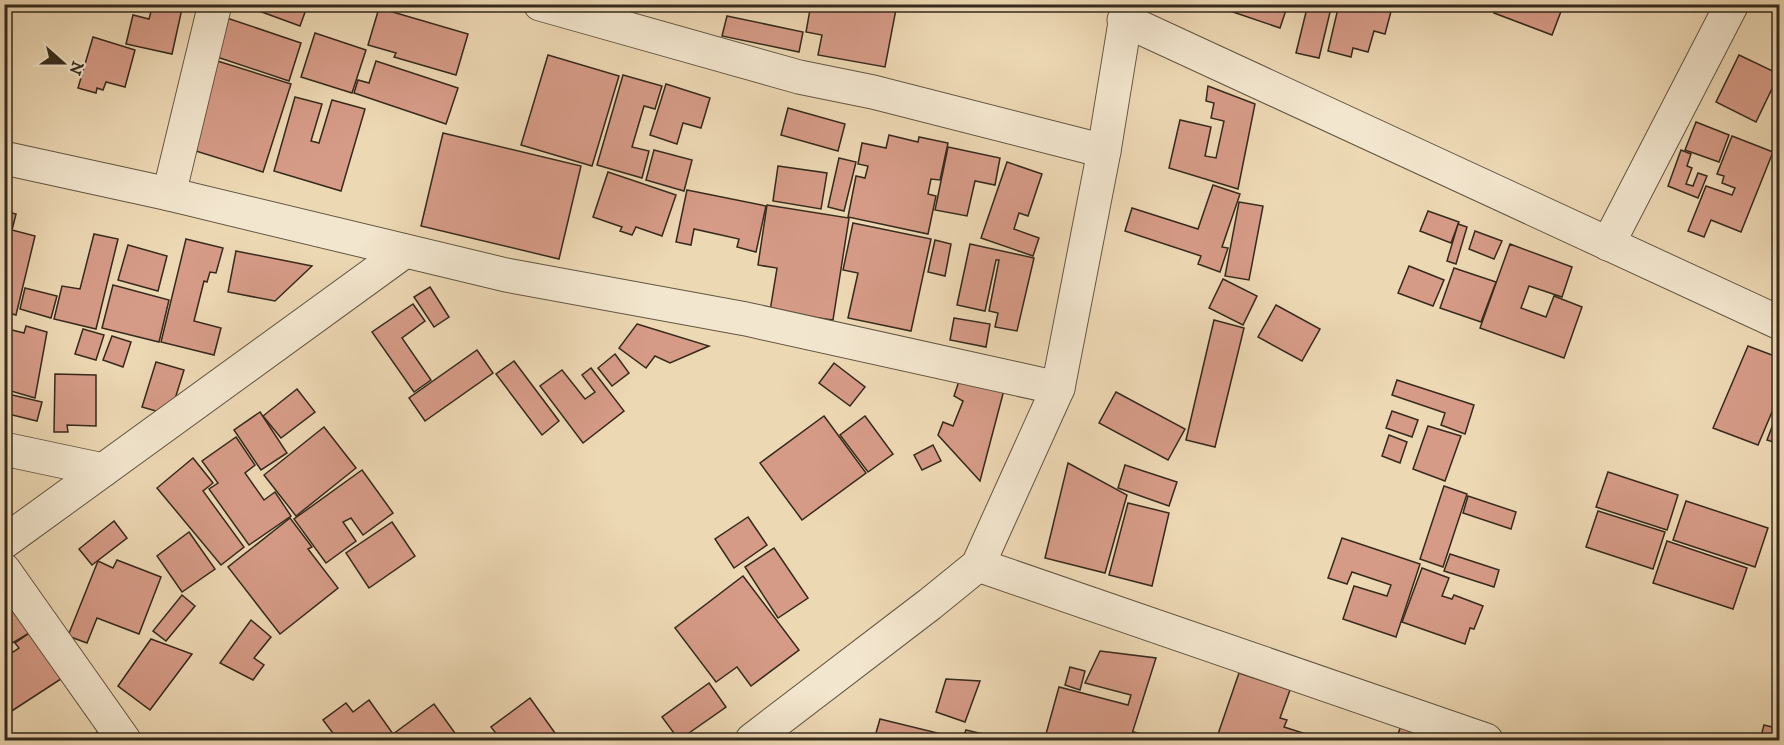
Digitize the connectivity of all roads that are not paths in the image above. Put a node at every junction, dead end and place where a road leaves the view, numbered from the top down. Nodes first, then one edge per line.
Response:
1 (215, 4) edge
2 (540, 4) edge
3 (1732, 4) edge
4 (1126, 12) edge
5 (1104, 151) junction
6 (4, 158) edge
7 (169, 194) junction
8 (1608, 244) junction
9 (405, 251) junction
10 (1779, 323) edge
11 (1058, 388) junction
12 (4, 448) edge
13 (103, 470) junction
14 (4, 542) edge
15 (978, 565) junction
16 (4, 570) edge
17 (124, 741) edge
18 (752, 741) edge
19 (1486, 741) edge

1 - 7 street
2 - 5 street
3 - 8 street
4 - 5 street
4 - 8 street
5 - 11 street
6 - 7 street
7 - 9 street
8 - 10 street
9 - 11 street
9 - 13 street
11 - 15 street
12 - 13 street
13 - 14 street
15 - 18 street
15 - 19 street
16 - 17 street

